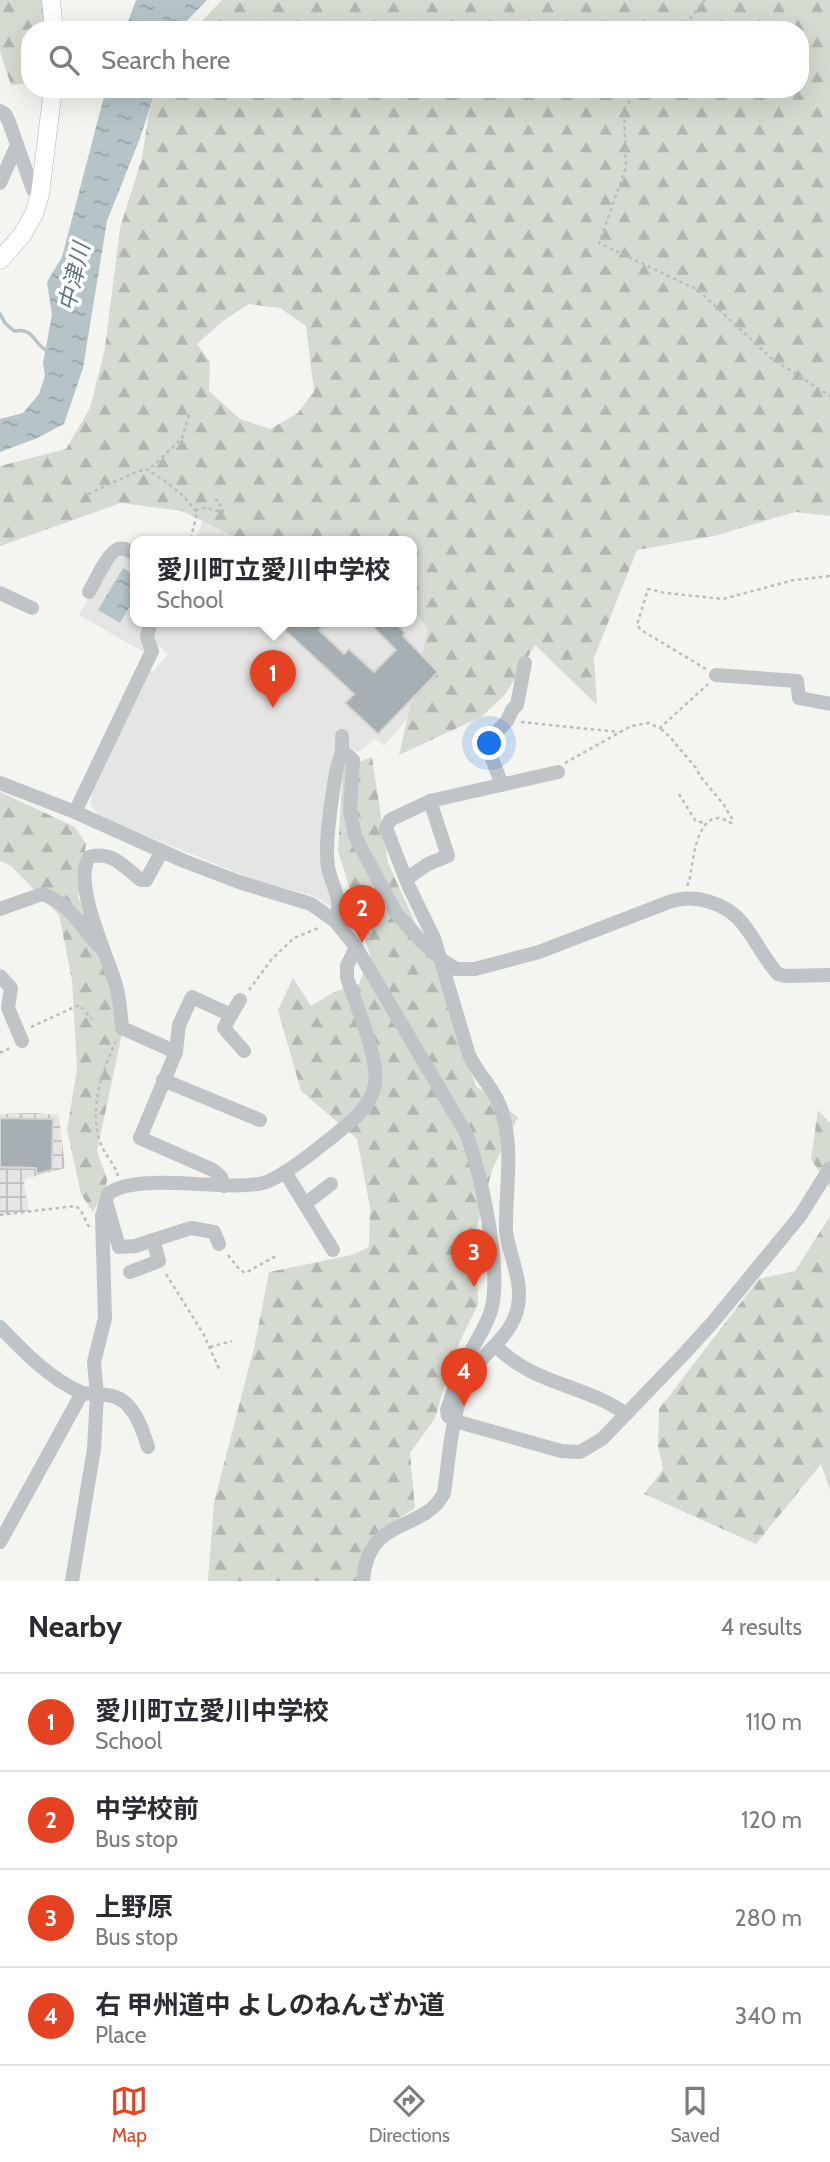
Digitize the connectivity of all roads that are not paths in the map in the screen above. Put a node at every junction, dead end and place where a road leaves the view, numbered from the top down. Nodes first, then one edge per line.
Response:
1 (51, 0) edge
2 (53, 21) edge
3 (52, 98) edge
4 (0, 111) edge
5 (17, 145) junction
6 (0, 183) edge
7 (40, 194) junction
8 (0, 260) edge
9 (130, 552) edge
10 (89, 592) dead end
11 (0, 593) edge
12 (32, 608) dead end
13 (150, 627) edge
14 (525, 663) dead end
15 (716, 675) road end
16 (830, 704) edge
17 (342, 736) dead end
18 (342, 754) junction
19 (558, 772) road end
20 (0, 783) edge
21 (502, 785) junction
22 (430, 801) junction
23 (75, 812) junction
24 (162, 851) junction
25 (406, 880) junction
26 (0, 909) edge
27 (335, 921) junction
28 (356, 947) junction
29 (102, 949) junction
30 (442, 960) junction
31 (830, 975) edge
32 (0, 976) edge
33 (240, 1000) road end
34 (231, 1015) junction
35 (20, 1037) road end
36 (244, 1051) dead end
37 (176, 1052) junction
38 (163, 1080) junction
39 (260, 1120) dead end
40 (830, 1168) edge
41 (285, 1172) junction
42 (331, 1184) dead end
43 (224, 1186) junction
44 (105, 1202) junction
45 (305, 1204) junction
46 (153, 1240) junction
47 (219, 1244) road end
48 (333, 1250) dead end
49 (130, 1272) dead end
50 (3, 1336) edge
51 (496, 1346) junction
52 (82, 1393) junction
53 (97, 1395) junction
54 (626, 1414) junction
55 (455, 1421) junction
56 (148, 1447) dead end
57 (0, 1542) edge
58 (72, 1581) edge
59 (363, 1581) edge

1 - 2 main road
3 - 7 main road
4 - 5 street
5 - 6 street
5 - 7 street
7 - 8 main road
9 - 10 street
11 - 12 street
13 - 23 street
14 - 21 street
15 - 16 street
17 - 18 street
18 - 27 street
18 - 30 street
19 - 21 street
20 - 23 street
21 - 22 street
22 - 25 street
22 - 25 street
23 - 24 street
24 - 27 street
24 - 29 street
25 - 30 street
26 - 29 street
27 - 28 street
28 - 41 street
28 - 55 street
29 - 37 street
30 - 31 street
30 - 51 street
32 - 35 street
33 - 34 street
34 - 36 street
34 - 37 street
37 - 38 street
38 - 39 street
38 - 43 street
40 - 54 street
41 - 43 street
41 - 45 street
42 - 45 street
43 - 44 street
44 - 46 street
44 - 53 street
45 - 48 street
46 - 47 street
46 - 49 street
50 - 52 street
51 - 54 street
51 - 55 street
52 - 53 street
52 - 57 street
53 - 56 street
53 - 58 street
54 - 55 street
55 - 59 street

